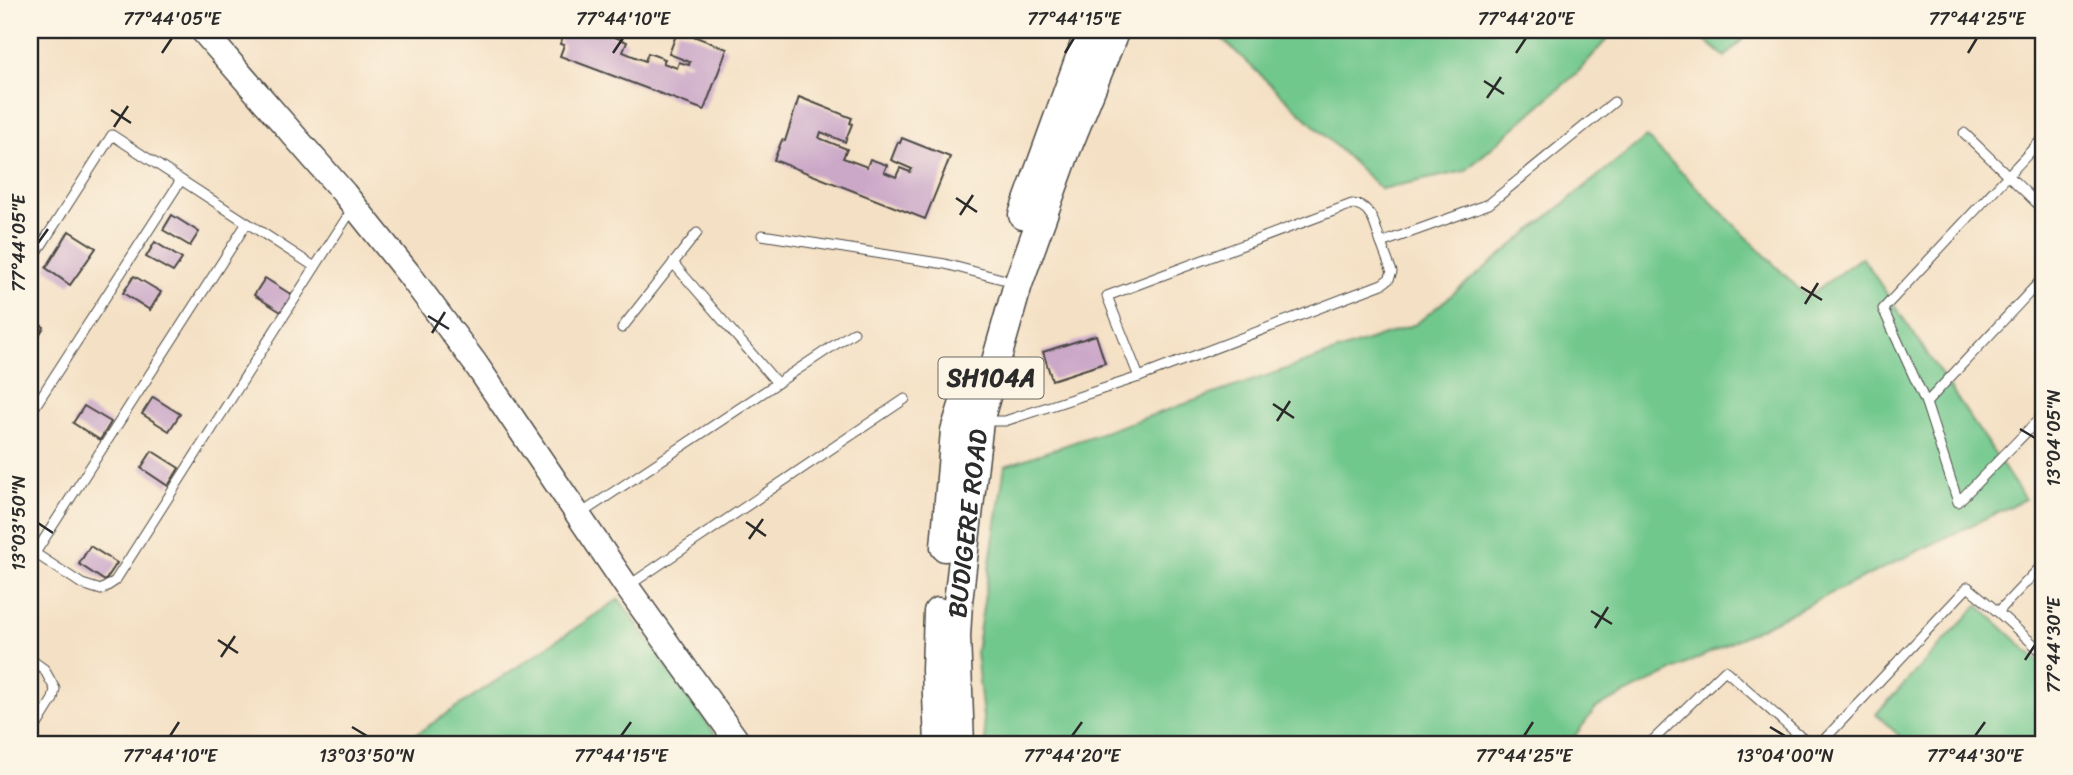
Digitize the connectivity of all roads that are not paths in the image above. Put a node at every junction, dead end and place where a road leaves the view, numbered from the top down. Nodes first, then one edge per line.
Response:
1 (202, 30) edge
2 (1090, 30) edge
3 (1115, 30) edge
4 (1614, 102) dead end
5 (1964, 133) dead end
6 (2043, 138) edge
7 (2008, 176) junction
8 (181, 180) junction
9 (354, 206) junction
10 (2043, 209) edge
11 (247, 223) junction
12 (697, 233) dead end
13 (762, 235) dead end
14 (1381, 243) junction
15 (30, 263) edge
16 (673, 263) junction
17 (314, 267) junction
18 (2043, 278) edge
19 (1002, 279) junction
20 (622, 328) dead end
21 (854, 332) dead end
22 (1139, 377) junction
23 (777, 383) junction
24 (905, 399) dead end
25 (1926, 403) junction
26 (30, 414) edge
27 (2043, 415) edge
28 (979, 421) junction
29 (578, 516) junction
30 (32, 555) edge
31 (2043, 564) edge
32 (626, 587) junction
33 (1998, 612) junction
34 (2043, 653) edge
35 (30, 659) edge
36 (30, 736) edge
37 (740, 745) edge
38 (939, 745) edge
39 (960, 745) edge
40 (1648, 745) edge
41 (1810, 745) edge
42 (1819, 745) edge

1 - 9 street
2 - 19 main road, BUDIGERE ROAD / SH104A
3 - 28 main road, BUDIGERE ROAD / SH104A
4 - 14 lane
5 - 7 lane
6 - 7 lane
7 - 10 lane
7 - 25 lane
8 - 11 lane
8 - 15 lane
8 - 26 lane
9 - 17 lane
9 - 29 street
11 - 17 lane
11 - 30 lane
12 - 16 lane
13 - 19 lane
14 - 22 lane
14 - 22 lane
16 - 20 lane
16 - 23 lane
17 - 30 lane
18 - 25 lane
19 - 38 main road, BUDIGERE ROAD / SH104A
21 - 23 lane
22 - 28 lane
23 - 29 lane
24 - 32 lane
25 - 27 lane
28 - 39 main road, BUDIGERE ROAD / SH104A
29 - 32 street
31 - 33 lane
32 - 37 street
33 - 34 lane
33 - 42 lane
35 - 36 lane
40 - 41 lane

